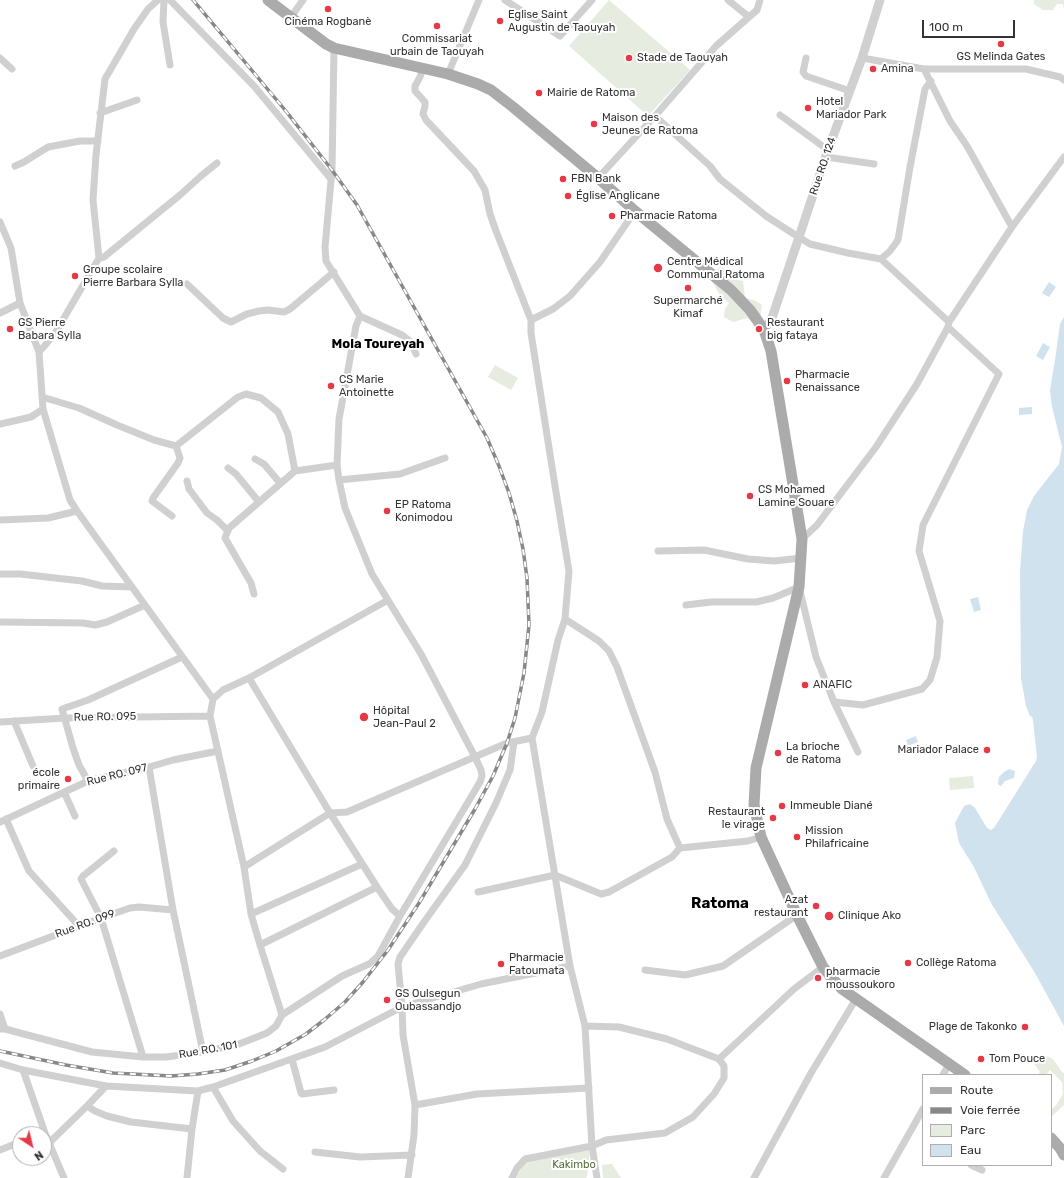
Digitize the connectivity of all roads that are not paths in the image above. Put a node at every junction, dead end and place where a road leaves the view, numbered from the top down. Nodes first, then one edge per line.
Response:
1 (158, 0) edge
2 (164, 0) edge
3 (170, 0) edge
4 (268, 0) edge
5 (303, 0) edge
6 (479, 0) edge
7 (505, 0) edge
8 (592, 0) edge
9 (728, 0) edge
10 (760, 0) edge
11 (880, 0) edge
12 (291, 17) junction
13 (749, 17) junction
14 (334, 48) junction
15 (0, 58) edge
16 (806, 58) dead end
17 (862, 58) junction
18 (170, 65) dead end
19 (423, 68) junction
20 (12, 69) dead end
21 (924, 69) junction
22 (448, 74) junction
23 (931, 80) junction
24 (1064, 80) edge
25 (850, 91) junction
26 (136, 100) dead end
27 (100, 113) junction
28 (780, 115) dead end
29 (655, 116) junction
30 (98, 141) junction
31 (827, 154) junction
32 (1064, 157) edge
33 (217, 163) dead end
34 (874, 164) dead end
35 (14, 166) dead end
36 (598, 178) junction
37 (330, 179) junction
38 (635, 211) junction
39 (0, 222) edge
40 (1012, 227) junction
41 (800, 238) junction
42 (99, 258) junction
43 (881, 259) junction
44 (334, 272) junction
45 (187, 284) dead end
46 (20, 303) junction
47 (0, 314) edge
48 (360, 316) junction
49 (531, 320) junction
50 (948, 324) junction
51 (764, 330) junction
52 (40, 352) junction
53 (416, 354) dead end
54 (42, 397) junction
55 (43, 409) junction
56 (0, 424) edge
57 (176, 446) junction
58 (445, 458) dead end
59 (255, 459) dead end
60 (337, 465) junction
61 (228, 468) dead end
62 (295, 471) junction
63 (338, 480) junction
64 (187, 481) dead end
65 (280, 484) junction
66 (259, 502) junction
67 (77, 511) junction
68 (172, 516) dead end
69 (0, 520) edge
70 (228, 531) junction
71 (802, 539) junction
72 (658, 551) dead end
73 (801, 558) junction
74 (0, 574) edge
75 (132, 587) junction
76 (799, 587) junction
77 (254, 594) dead end
78 (388, 600) junction
79 (145, 605) junction
80 (686, 605) dead end
81 (565, 619) junction
82 (0, 622) edge
83 (182, 657) junction
84 (249, 678) junction
85 (213, 699) junction
86 (834, 702) junction
87 (210, 716) junction
88 (65, 718) junction
89 (14, 721) junction
90 (0, 722) edge
91 (532, 738) junction
92 (514, 742) junction
93 (218, 751) junction
94 (858, 752) dead end
95 (475, 757) junction
96 (33, 766) dead end
97 (149, 767) junction
98 (88, 780) junction
99 (64, 792) junction
100 (330, 813) junction
101 (75, 816) dead end
102 (2, 820) edge
103 (761, 837) junction
104 (680, 848) junction
105 (114, 851) dead end
106 (362, 864) junction
107 (244, 867) junction
108 (555, 875) junction
109 (376, 887) junction
110 (478, 892) dead end
111 (173, 910) junction
112 (252, 914) junction
113 (797, 915) junction
114 (400, 916) junction
115 (101, 918) junction
116 (79, 926) junction
117 (260, 945) junction
118 (0, 956) edge
119 (570, 966) junction
120 (823, 967) junction
121 (645, 970) dead end
122 (856, 999) junction
123 (402, 1007) junction
124 (0, 1014) edge
125 (282, 1015) junction
126 (584, 1026) junction
127 (3, 1029) edge
128 (203, 1052) junction
129 (143, 1057) junction
130 (292, 1059) junction
131 (719, 1059) junction
132 (0, 1063) edge
133 (949, 1064) junction
134 (23, 1070) junction
135 (944, 1074) edge
136 (964, 1074) edge
137 (106, 1086) junction
138 (213, 1088) junction
139 (589, 1088) junction
140 (334, 1090) dead end
141 (198, 1091) junction
142 (415, 1105) junction
143 (87, 1106) junction
144 (922, 1111) edge
145 (42, 1126) edge
146 (192, 1129) junction
147 (52, 1139) edge
148 (1052, 1139) edge
149 (12, 1145) edge
150 (592, 1146) junction
151 (52, 1149) edge
152 (0, 1150) edge
153 (315, 1152) dead end
154 (412, 1155) junction
155 (1064, 1155) edge
156 (973, 1166) edge
157 (283, 1169) dead end
158 (982, 1170) dead end
159 (64, 1178) edge
160 (187, 1178) edge
161 (408, 1178) edge
162 (512, 1178) edge
163 (597, 1178) edge
164 (754, 1178) edge
165 (884, 1178) edge

1 - 27 street
2 - 18 street
3 - 37 street
4 - 12 main road
5 - 12 street
6 - 22 street
7 - 8 street
9 - 13 street
10 - 13 street
11 - 17 street, Rue RO. 124
12 - 14 main road
13 - 29 street
14 - 19 main road
14 - 37 street
15 - 20 street
16 - 25 street
17 - 21 street
17 - 25 street, Rue RO. 124
19 - 22 main road
19 - 49 street
21 - 23 street
21 - 24 street
22 - 36 main road
23 - 40 street
23 - 43 street
25 - 31 street, Rue RO. 124
26 - 27 street
27 - 30 street
28 - 31 street
29 - 36 street
29 - 41 street
30 - 35 street
30 - 42 street
31 - 34 street
31 - 41 street, Rue RO. 124
32 - 40 street
33 - 42 street
36 - 38 main road
37 - 44 street
38 - 49 street
38 - 51 main road
39 - 46 street
40 - 50 street
41 - 43 street
41 - 51 street, Rue RO. 124
42 - 52 street
43 - 50 street
44 - 45 street
44 - 48 street
46 - 47 street
46 - 52 street
48 - 53 street
48 - 60 street, Rue RO. 101
49 - 81 street
50 - 71 street
50 - 86 street
51 - 71 main road
52 - 54 street
54 - 55 street
54 - 57 street
55 - 56 street
55 - 67 street
57 - 62 street
57 - 68 street
58 - 63 street
59 - 65 street
60 - 62 street
60 - 63 street, Rue RO. 101
61 - 66 street
62 - 65 street
63 - 78 street, Rue RO. 101
64 - 70 street
65 - 66 street
66 - 70 street
67 - 69 street
67 - 75 street
70 - 77 street
71 - 73 main road
72 - 73 street
73 - 76 main road
74 - 75 street
75 - 79 street
76 - 80 street
76 - 86 street
76 - 103 main road
78 - 84 street
78 - 95 street, Rue RO. 101
79 - 82 street
79 - 83 street
81 - 91 street
81 - 104 street
83 - 85 street
83 - 88 street
84 - 85 street
84 - 100 street
85 - 87 street
86 - 94 street
87 - 88 street, Rue RO. 095
87 - 93 street
88 - 89 street, Rue RO. 095
88 - 98 street
89 - 90 street, Rue RO. 095
89 - 96 street
91 - 92 street
91 - 108 street
92 - 95 street
92 - 123 street
93 - 97 street, Rue RO. 097
93 - 107 street
95 - 100 street
95 - 114 street, Rue RO. 101
97 - 98 street, Rue RO. 097
97 - 111 street
98 - 99 street, Rue RO. 097
99 - 101 street
99 - 102 street, Rue RO. 097
100 - 106 street
100 - 107 street
102 - 116 street
103 - 104 street
103 - 113 main road
104 - 108 street
105 - 115 street
106 - 109 street
106 - 112 street
107 - 112 street
108 - 110 street
108 - 119 street
109 - 114 street
109 - 117 street
111 - 115 street, Rue RO. 099
111 - 128 street
112 - 117 street
113 - 120 main road
113 - 121 street
114 - 125 street, Rue RO. 101
115 - 116 street, Rue RO. 099
115 - 129 street
116 - 118 street, Rue RO. 099
117 - 125 street
119 - 123 street
119 - 126 street
120 - 122 main road
120 - 131 street
122 - 133 main road
122 - 164 street
123 - 130 street
123 - 142 street
124 - 127 street
125 - 128 street, Rue RO. 101
126 - 131 street
126 - 139 street
127 - 129 street, Rue RO. 101
128 - 129 street, Rue RO. 101
130 - 138 street
130 - 140 street
131 - 150 street
132 - 134 street
133 - 135 street
133 - 136 main road
134 - 137 street
134 - 145 street
137 - 141 street
137 - 143 street
138 - 141 street
138 - 157 street
139 - 142 street
139 - 150 street
141 - 146 street
142 - 154 street
143 - 146 street
143 - 147 street
144 - 165 street
146 - 160 street
148 - 155 main road
149 - 152 street
150 - 162 street
150 - 163 street
151 - 159 street
153 - 154 street
154 - 161 street
156 - 158 street

